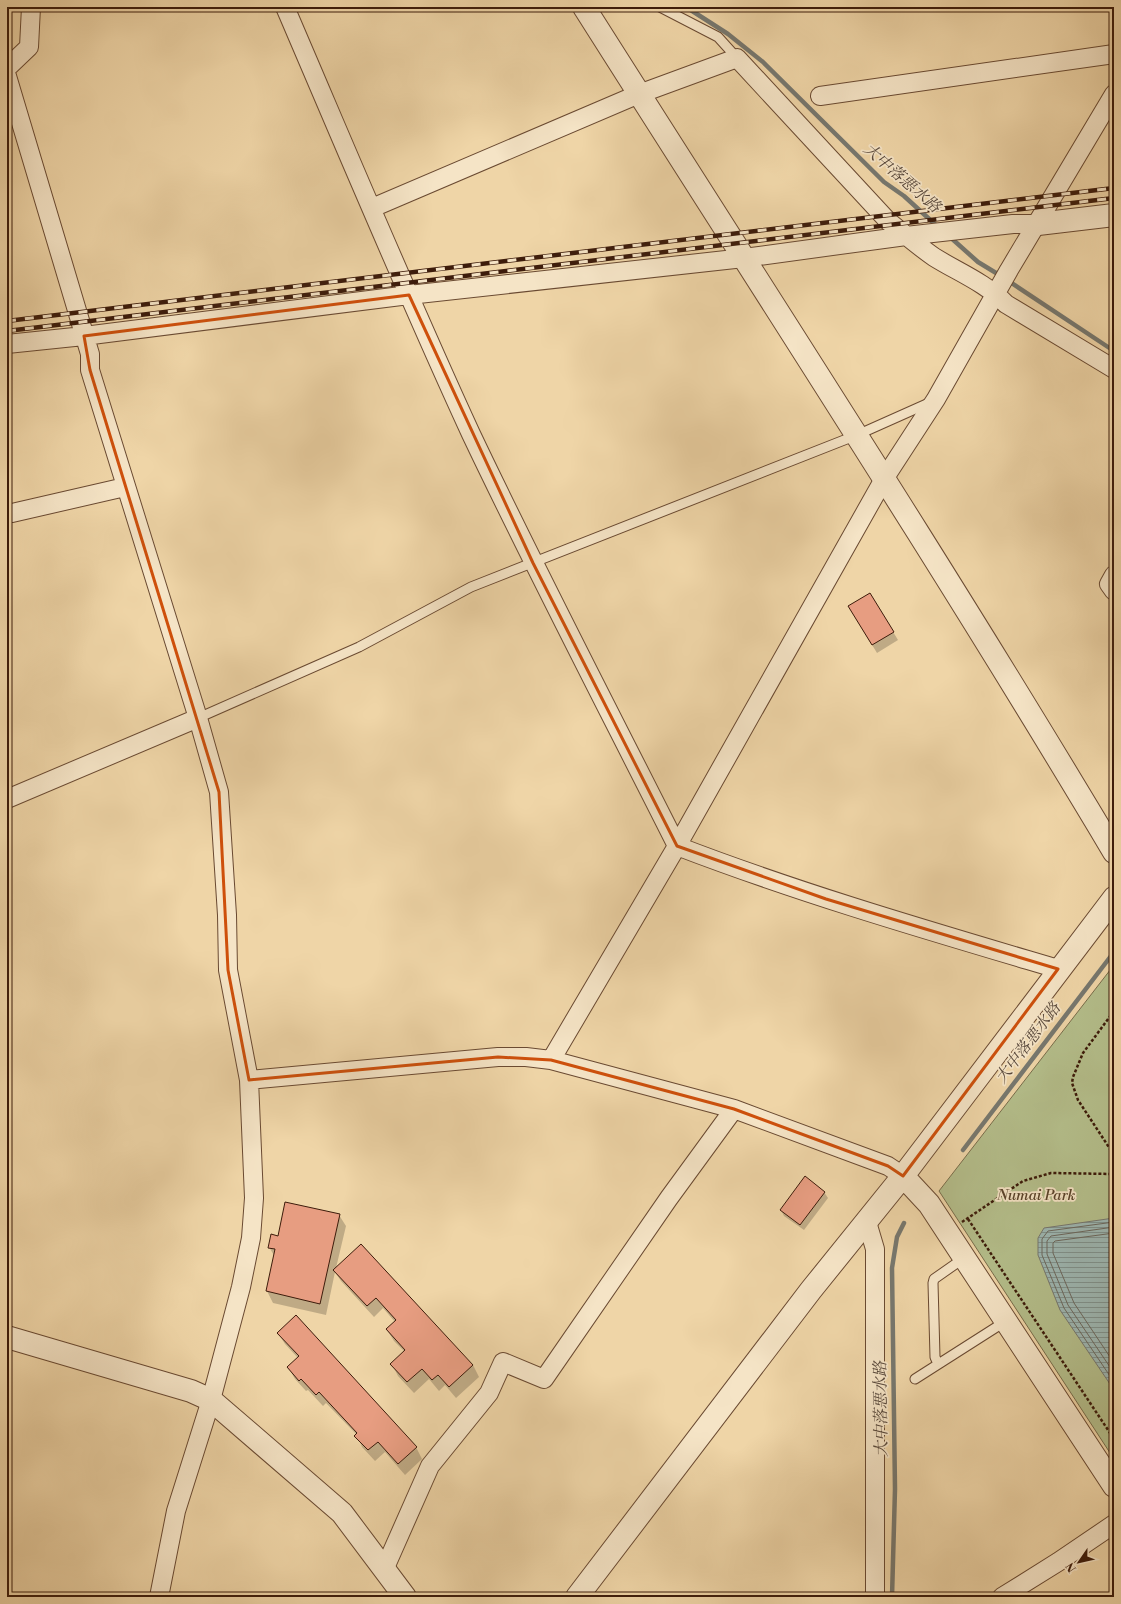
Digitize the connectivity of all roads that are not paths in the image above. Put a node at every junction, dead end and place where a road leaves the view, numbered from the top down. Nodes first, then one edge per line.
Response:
1 (31, 7) edge
2 (285, 7) edge
3 (584, 7) edge
4 (660, 7) edge
5 (1114, 54) edge
6 (736, 58) junction
7 (7, 68) edge
8 (7, 76) edge
9 (639, 94) junction
10 (1114, 94) edge
11 (820, 96) dead end
12 (372, 208) junction
13 (1114, 216) edge
14 (1038, 224) junction
15 (911, 235) junction
16 (744, 258) junction
17 (998, 290) junction
18 (409, 295) junction
19 (84, 336) junction
20 (7, 344) edge
21 (1114, 369) edge
22 (936, 399) junction
23 (857, 435) junction
24 (884, 479) junction
25 (126, 487) junction
26 (12, 513) dead end
27 (533, 563) junction
28 (1114, 575) edge
29 (1114, 591) edge
30 (198, 718) junction
31 (7, 799) edge
32 (677, 846) junction
33 (1114, 852) edge
34 (1114, 898) edge
35 (1058, 969) junction
36 (551, 1060) junction
37 (249, 1080) junction
38 (734, 1109) junction
39 (903, 1176) junction
40 (866, 1222) junction
41 (964, 1258) junction
42 (1006, 1321) junction
43 (7, 1337) edge
44 (938, 1364) junction
45 (915, 1379) dead end
46 (211, 1400) junction
47 (1114, 1486) edge
48 (1114, 1524) edge
49 (384, 1570) junction
50 (159, 1597) edge
51 (405, 1597) edge
52 (577, 1597) edge
53 (875, 1597) edge
54 (1002, 1597) edge

1 - 7 street
2 - 12 street
3 - 9 street
4 - 6 lane
5 - 11 street
6 - 9 street
6 - 15 street
8 - 19 street
9 - 12 street
9 - 16 street
10 - 14 street
12 - 18 street
13 - 14 street
14 - 15 street
14 - 17 street
15 - 16 street
15 - 17 street
16 - 18 street
16 - 23 street
17 - 21 street
17 - 22 street
18 - 19 street
18 - 27 street
19 - 20 street
19 - 25 street
22 - 23 lane
22 - 24 street
23 - 24 street
23 - 27 lane
24 - 32 street
24 - 33 street
25 - 26 street
25 - 30 street
27 - 30 lane
27 - 32 street
28 - 29 street
30 - 31 street
30 - 37 street
32 - 35 street
32 - 36 street
34 - 35 street
35 - 39 street
36 - 37 street
36 - 38 street
37 - 46 street
38 - 39 street
38 - 49 street
39 - 40 street
39 - 41 street
40 - 52 street
40 - 53 street
41 - 42 street
41 - 44 lane
42 - 44 lane
42 - 47 street
43 - 46 street
44 - 45 lane
46 - 49 street
46 - 50 street
48 - 54 street
49 - 51 street

